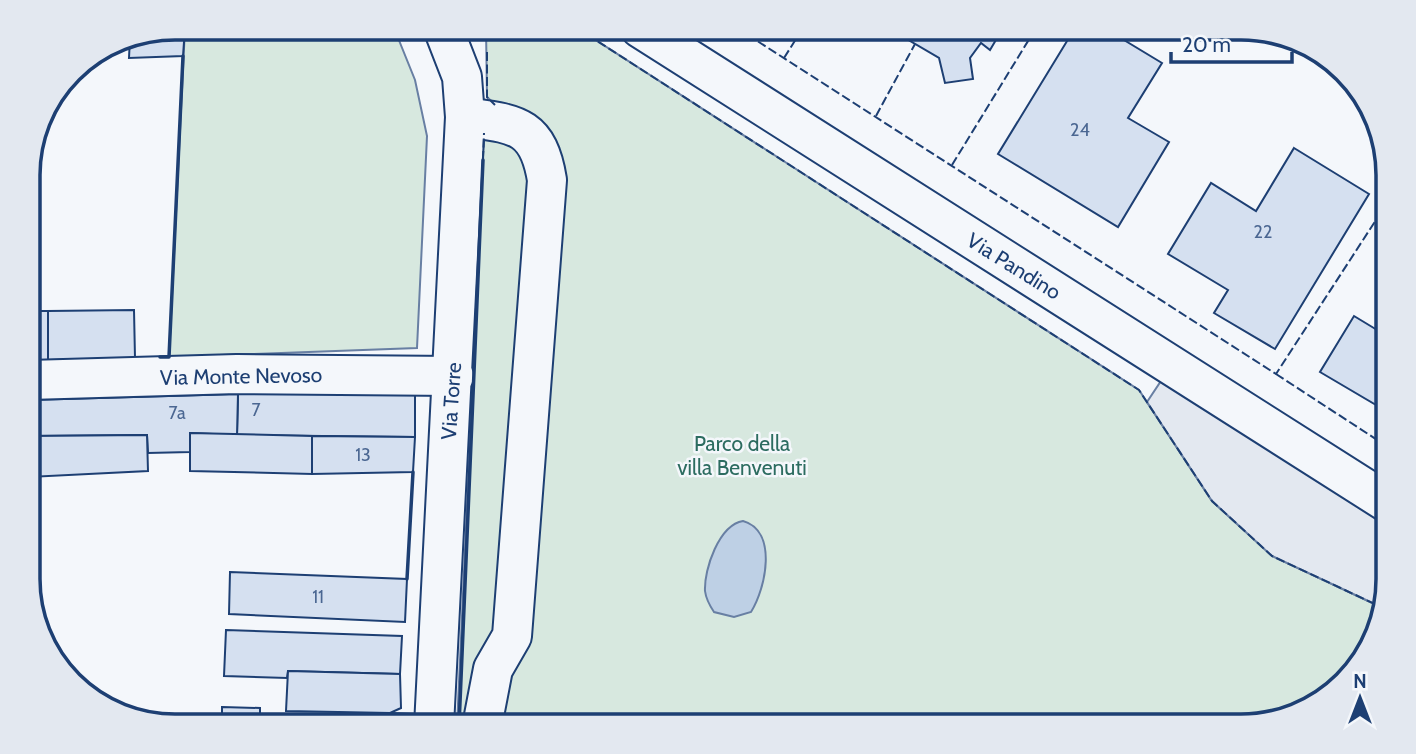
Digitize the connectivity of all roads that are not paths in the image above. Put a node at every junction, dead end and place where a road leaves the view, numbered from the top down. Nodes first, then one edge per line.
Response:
1 (448, 40) edge
2 (470, 40) edge
3 (659, 40) edge
4 (462, 77) junction
5 (465, 117) junction
6 (454, 376) junction
7 (40, 380) edge
8 (1376, 495) edge
9 (435, 714) edge
10 (483, 714) edge

1 - 4 street, Via Torre
2 - 4 street, Via Torre
3 - 8 street, Via Pandino
4 - 5 street, Via Torre
5 - 6 street, Via Torre
5 - 10 street
6 - 7 street, Via Monte Nevoso
6 - 9 street, Via Torre

